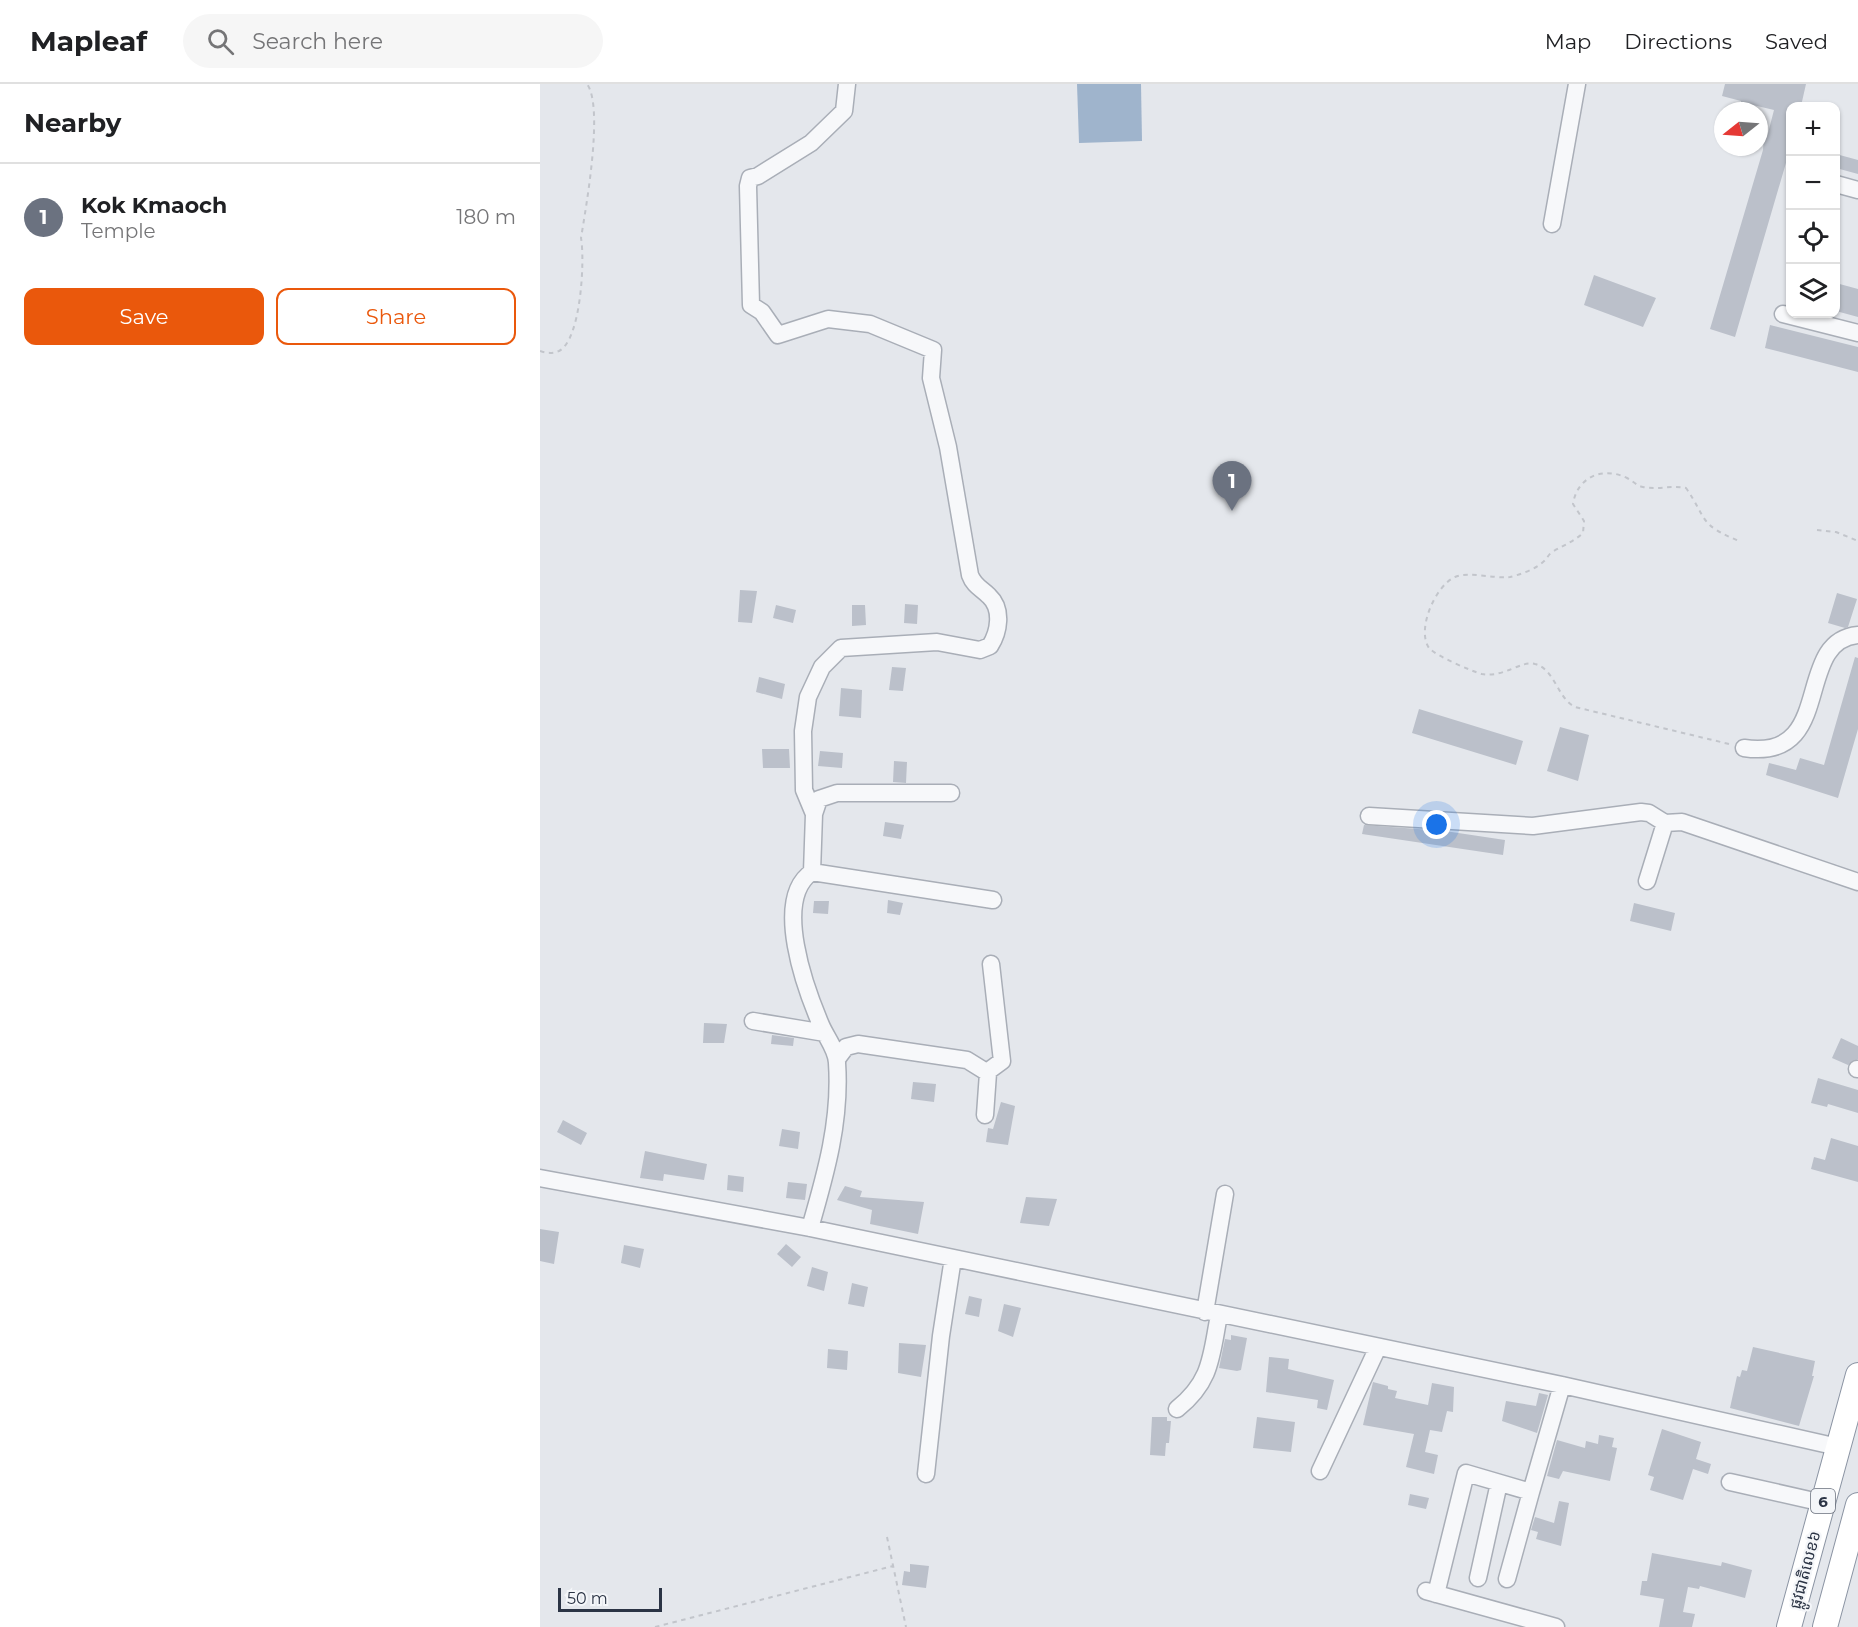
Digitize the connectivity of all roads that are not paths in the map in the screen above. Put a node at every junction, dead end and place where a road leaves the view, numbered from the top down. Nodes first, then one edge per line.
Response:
1 (848, 84) edge
2 (1577, 84) edge
3 (1840, 185) edge
4 (1858, 190) edge
5 (1552, 224) dead end
6 (1783, 314) dead end
7 (1858, 333) edge
8 (1858, 635) edge
9 (1744, 748) road end
10 (951, 792) dead end
11 (814, 814) junction
12 (1369, 816) dead end
13 (1665, 824) junction
14 (812, 872) junction
15 (1647, 881) dead end
16 (1858, 882) edge
17 (993, 900) dead end
18 (991, 964) dead end
19 (753, 1021) dead end
20 (825, 1033) junction
21 (837, 1059) junction
22 (987, 1072) junction
23 (985, 1115) dead end
24 (540, 1178) edge
25 (1225, 1194) dead end
26 (810, 1228) junction
27 (954, 1258) junction
28 (1212, 1313) junction
29 (1378, 1347) junction
30 (1858, 1375) edge
31 (1562, 1386) junction
32 (1177, 1409) dead end
33 (1838, 1447) junction
34 (1320, 1471) dead end
35 (926, 1474) dead end
36 (1730, 1482) dead end
37 (1499, 1483) junction
38 (1531, 1492) junction
39 (1823, 1503) junction
40 (1858, 1504) edge
41 (1853, 1543) edge
42 (1478, 1578) dead end
43 (1507, 1579) dead end
44 (1556, 1627) edge
45 (1789, 1627) edge
46 (1825, 1627) edge

1 - 11 street
2 - 5 street
3 - 4 street
6 - 7 street
8 - 9 street
10 - 11 street
11 - 14 street
12 - 13 street
13 - 15 street
13 - 16 street
14 - 17 street
14 - 20 street
18 - 22 street
19 - 20 street
20 - 21 street
21 - 22 street
21 - 26 street
22 - 23 street
24 - 26 street
25 - 28 street
26 - 27 street
27 - 28 street
27 - 35 street
28 - 29 street
28 - 32 street
29 - 31 street
29 - 34 street
30 - 33 highway, ផ្លូវជាតិលេខ៦ / 6
31 - 33 street
31 - 38 street
33 - 39 highway, ផ្លូវជាតិលេខ៦ / 6
36 - 39 street
37 - 38 street
37 - 42 street
37 - 44 street
38 - 43 street
39 - 45 highway, ផ្លូវជាតិលេខ៦ / 6
40 - 41 highway, ផ្លូវជាតិលេខ៦ / 6
41 - 46 highway, ផ្លូវជាតិលេខ៦ / 6

